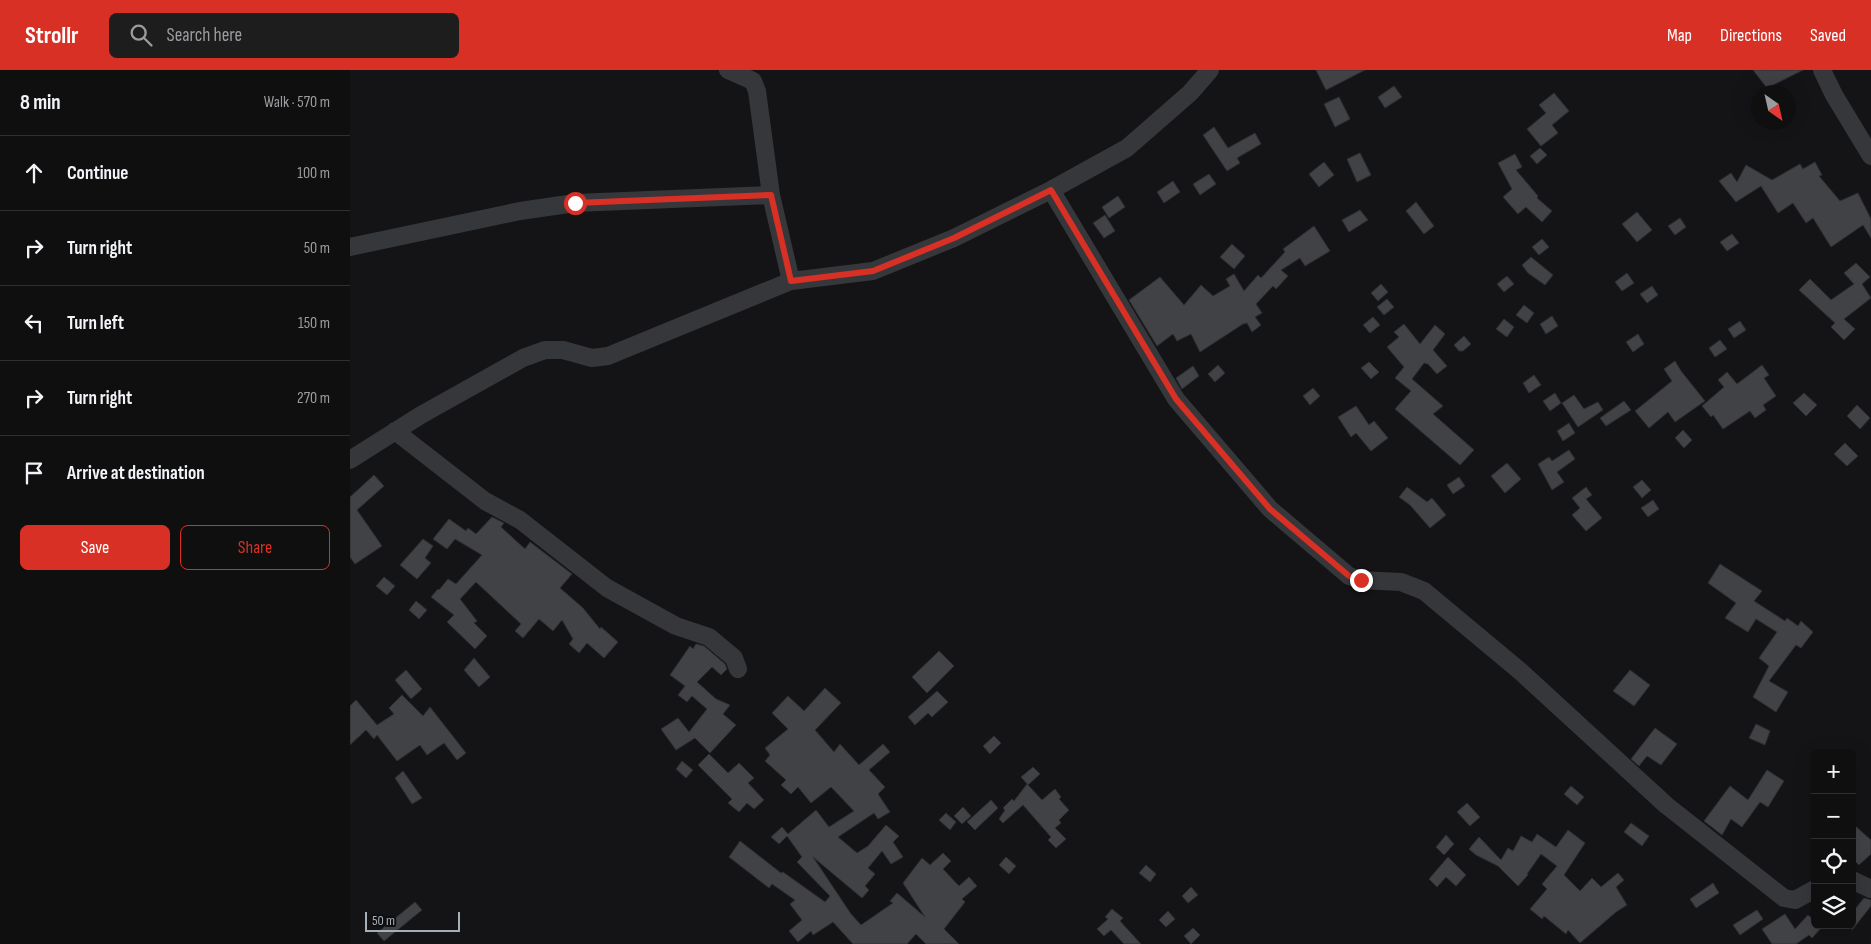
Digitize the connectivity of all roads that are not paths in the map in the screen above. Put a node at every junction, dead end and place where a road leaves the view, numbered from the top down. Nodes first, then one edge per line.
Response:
1 (728, 70) edge
2 (1210, 70) edge
3 (1822, 70) edge
4 (1871, 156) edge
5 (1051, 190) junction
6 (771, 195) junction
7 (350, 247) edge
8 (791, 281) junction
9 (396, 431) junction
10 (350, 460) edge
11 (738, 669) dead end
12 (1856, 882) edge
13 (1871, 890) edge
14 (1811, 891) edge

1 - 6 street
2 - 5 street
3 - 4 street
5 - 8 street
5 - 14 street
6 - 7 street
6 - 8 street
8 - 9 street
9 - 10 street
9 - 11 street
12 - 13 street

